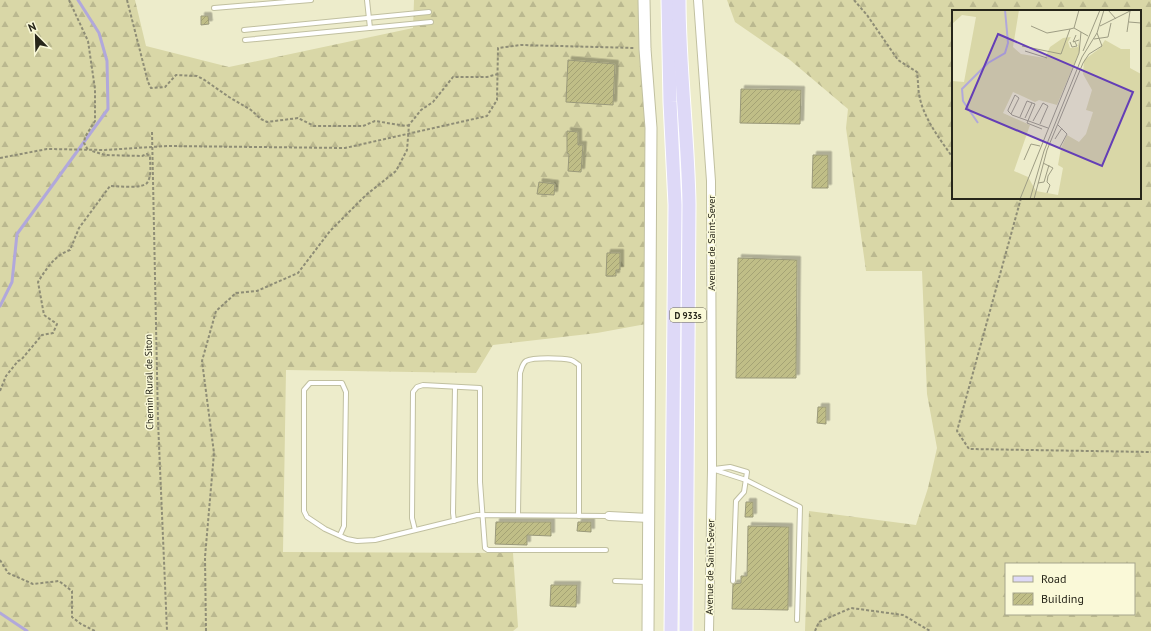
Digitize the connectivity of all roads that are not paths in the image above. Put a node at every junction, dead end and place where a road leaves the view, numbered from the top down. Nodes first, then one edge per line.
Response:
1 (311, 0) edge
2 (367, 0) edge
3 (644, 0) edge
4 (668, 0) edge
5 (679, 0) edge
6 (698, 0) edge
7 (214, 8) dead end
8 (430, 12) dead end
9 (368, 18) junction
10 (431, 22) dead end
11 (370, 28) junction
12 (244, 30) dead end
13 (245, 40) dead end
14 (455, 387) junction
15 (712, 469) junction
16 (746, 480) junction
17 (484, 515) junction
18 (518, 515) junction
19 (579, 516) junction
20 (609, 516) joint
21 (650, 518) junction
22 (454, 521) junction
23 (415, 530) junction
24 (340, 535) junction
25 (606, 550) dead end
26 (615, 581) dead end
27 (732, 581) dead end
28 (649, 582) junction
29 (796, 620) dead end
30 (648, 631) edge
31 (671, 631) edge
32 (686, 631) edge
33 (708, 631) edge

1 - 7 lane
2 - 9 lane
3 - 21 street
4 - 31 main road, D 933s
5 - 32 main road, D 933s
6 - 15 street, Avenue de Saint-Sever
8 - 9 lane
9 - 11 lane
9 - 12 lane
10 - 11 lane
11 - 13 lane
14 - 17 lane
14 - 22 lane
14 - 23 lane
15 - 16 lane
15 - 16 lane
15 - 33 street, Avenue de Saint-Sever
16 - 27 lane
16 - 29 lane
17 - 18 lane
17 - 22 lane
17 - 25 lane
18 - 19 lane
18 - 19 lane
19 - 20 lane
20 - 21 street
21 - 28 street
22 - 23 lane
23 - 24 lane
24 - 24 lane
26 - 28 lane
28 - 30 street

